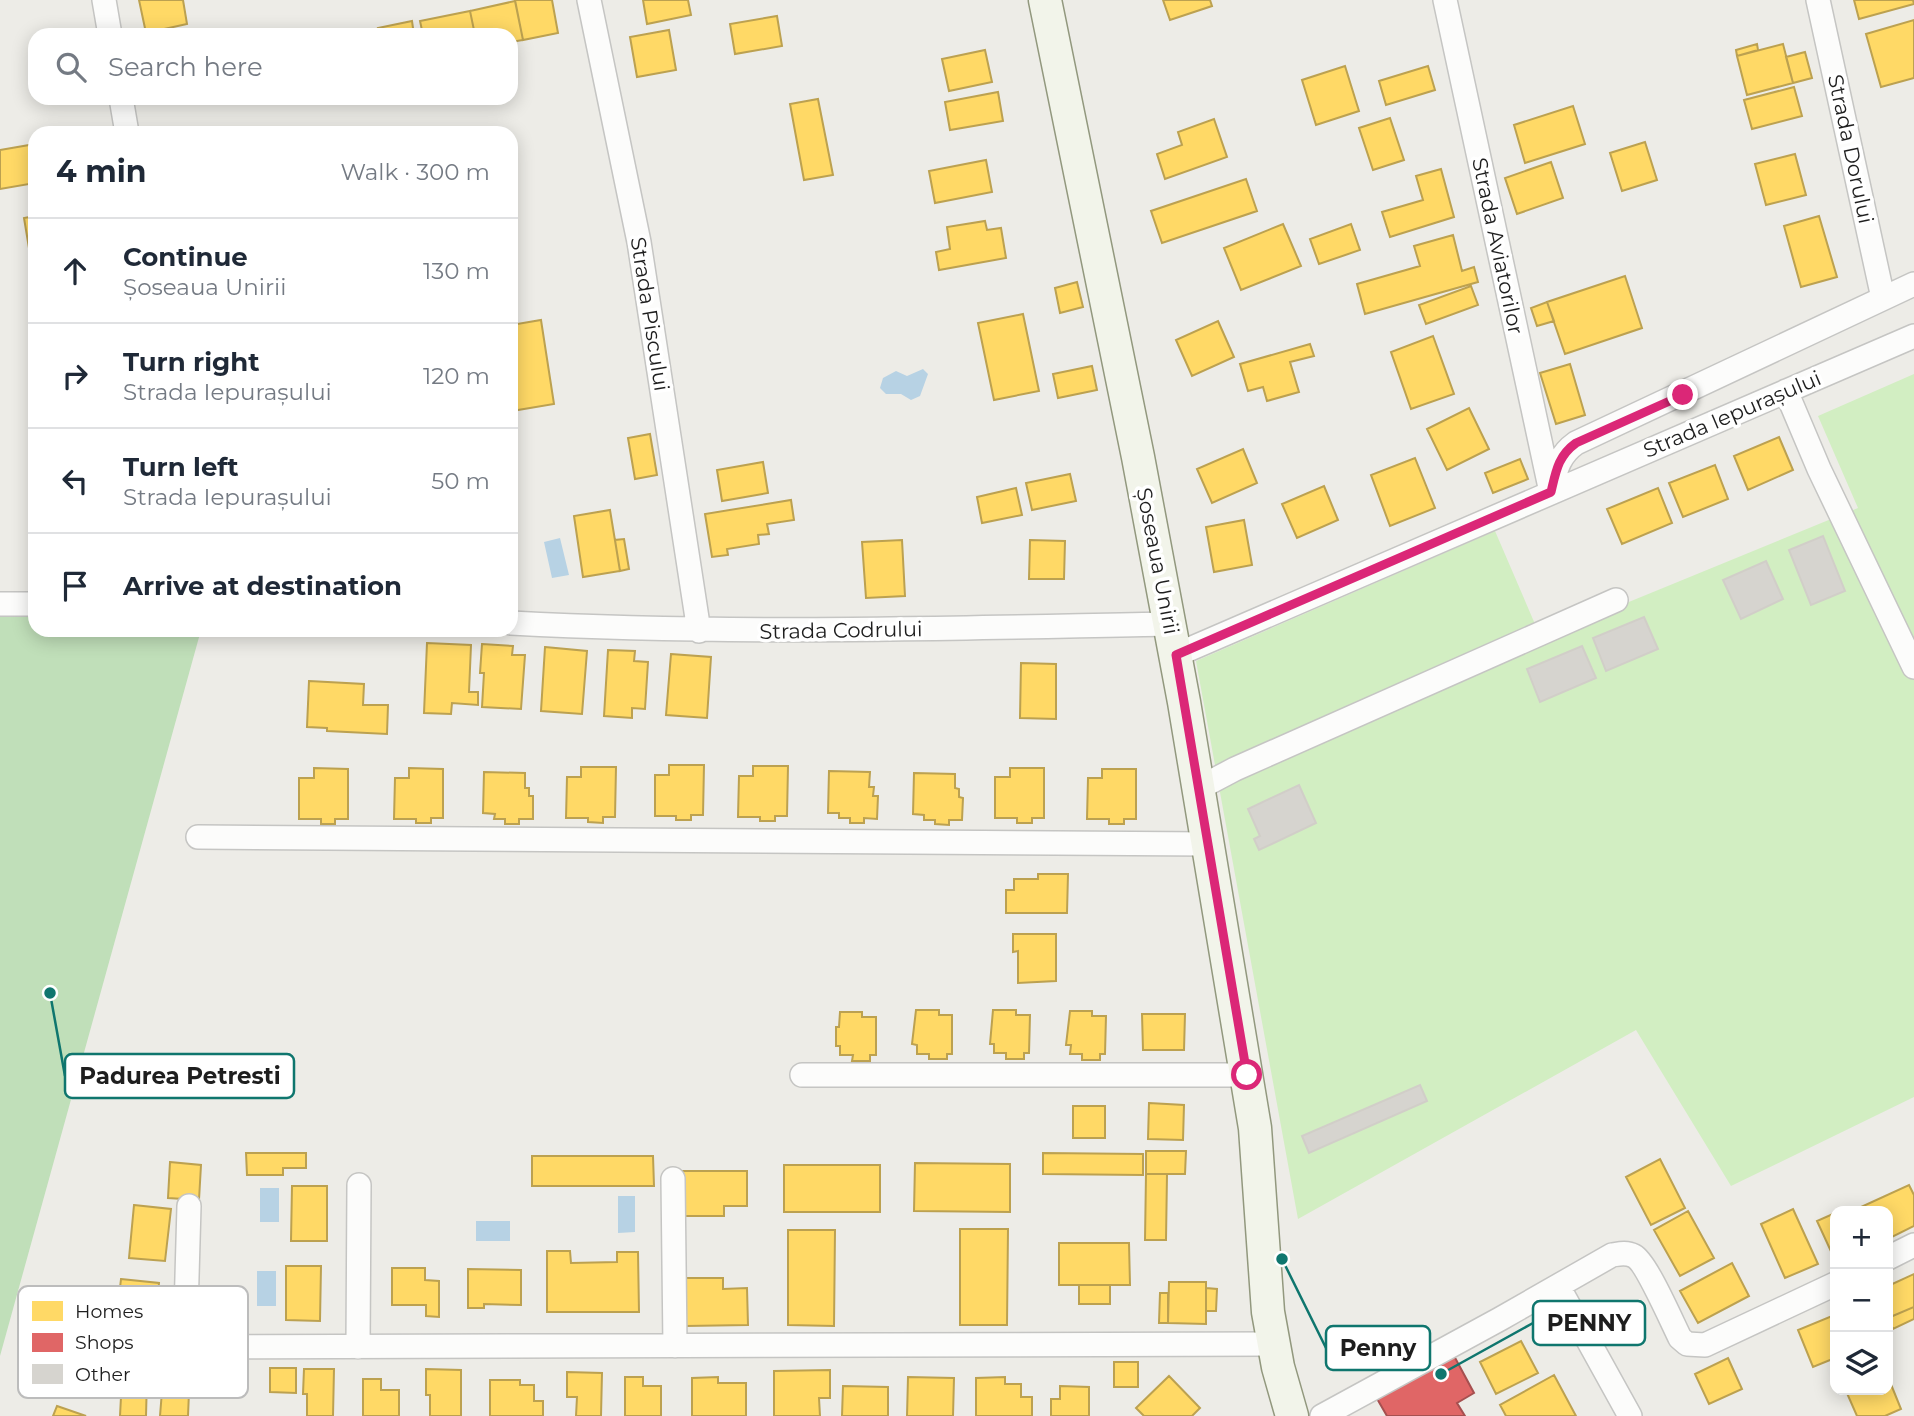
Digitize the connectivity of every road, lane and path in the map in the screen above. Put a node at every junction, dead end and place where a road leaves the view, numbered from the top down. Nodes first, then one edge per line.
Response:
1 (104, 0) edge
2 (589, 0) edge
3 (1045, 0) edge
4 (1445, 0) edge
5 (1818, 0) edge
6 (109, 28) edge
7 (122, 105) edge
8 (126, 126) edge
9 (1914, 284) edge
10 (1883, 298) junction
11 (1914, 336) edge
12 (1786, 391) junction
13 (1551, 492) junction
14 (1616, 600) dead end
15 (0, 604) edge
16 (28, 604) edge
17 (518, 623) edge
18 (1170, 624) junction
19 (699, 631) junction
20 (1176, 655) junction
21 (1914, 667) edge
22 (1199, 788) junction
23 (198, 837) dead end
24 (1209, 844) junction
25 (802, 1075) dead end
26 (1247, 1075) junction
27 (673, 1179) dead end
28 (359, 1185) dead end
29 (189, 1206) dead end
30 (1914, 1245) edge
31 (1893, 1256) edge
32 (187, 1286) edge
33 (1558, 1286) junction
34 (1830, 1286) edge
35 (1273, 1344) junction
36 (675, 1346) junction
37 (358, 1347) junction
38 (248, 1348) edge
39 (1293, 1416) edge
40 (1322, 1416) edge
41 (1630, 1416) edge

1 - 6 street
2 - 19 street, Strada Piscului
3 - 18 main road, Șoseaua Unirii
4 - 13 street, Strada Aviatorilor
5 - 10 street, Strada Dorului
7 - 8 street
9 - 10 street, Strada Iepurașului
10 - 13 street, Strada Iepurașului
11 - 12 street, Strada Iepurașului
12 - 13 street, Strada Iepurașului
12 - 21 street
13 - 20 street, Strada Iepurașului
14 - 22 street
15 - 16 street
17 - 19 street, Strada Codrului
18 - 19 street, Strada Codrului
18 - 20 main road, Șoseaua Unirii
20 - 22 main road, Șoseaua Unirii
22 - 24 main road, Șoseaua Unirii
23 - 24 street
24 - 26 main road, Șoseaua Unirii
25 - 26 street
26 - 35 main road, Șoseaua Unirii
27 - 36 street
28 - 37 street
29 - 32 street
30 - 31 street
33 - 34 street
33 - 40 street
33 - 41 street
35 - 36 street
35 - 39 main road, Șoseaua Unirii
36 - 37 street
37 - 38 street

